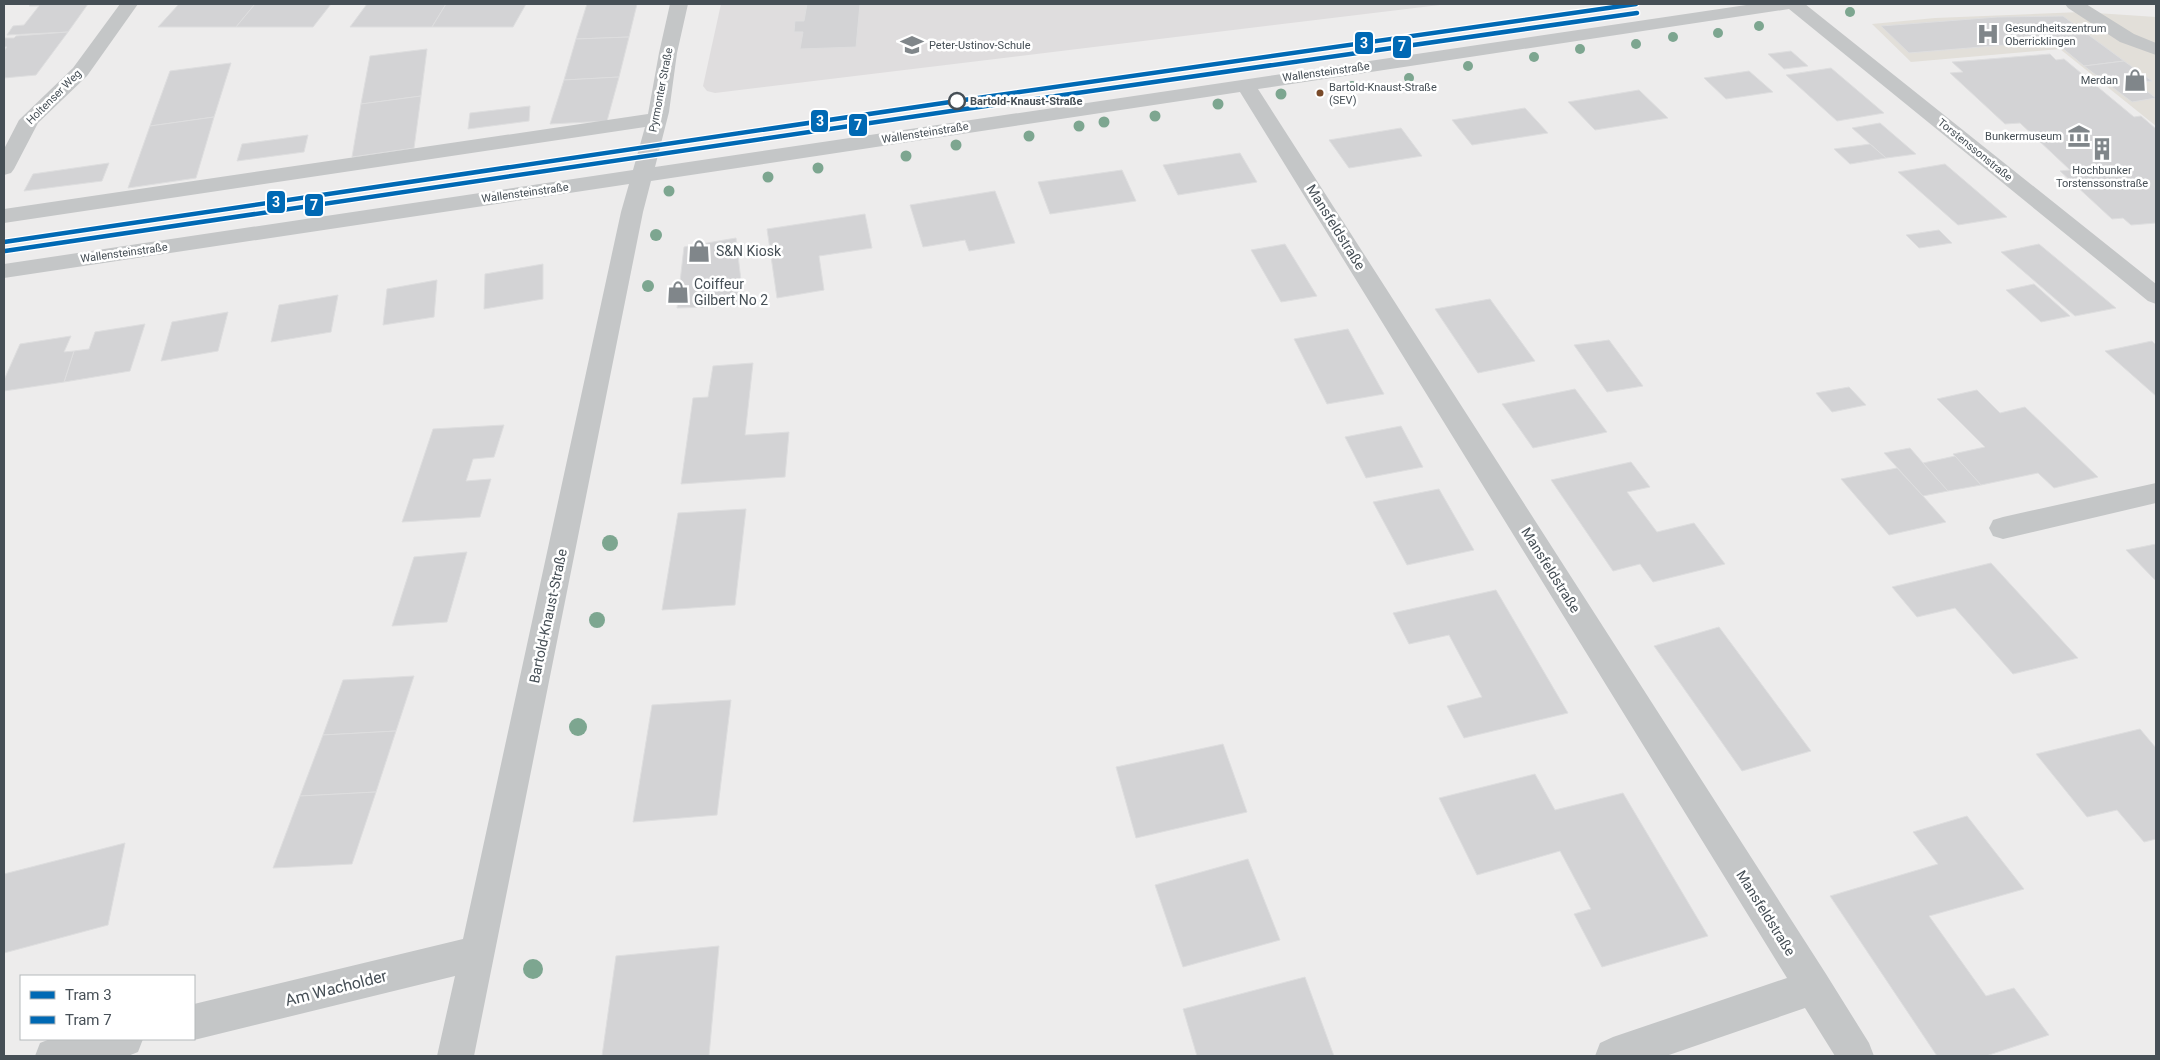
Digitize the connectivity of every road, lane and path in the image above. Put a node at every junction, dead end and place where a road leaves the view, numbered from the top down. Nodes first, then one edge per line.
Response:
1 (129, 4) edge
2 (679, 4) edge
3 (1788, 4) edge
4 (1794, 4) edge
5 (2074, 4) edge
6 (2156, 49) edge
7 (1245, 84) junction
8 (657, 119) junction
9 (4, 170) edge
10 (642, 176) junction
11 (4, 216) edge
12 (4, 271) edge
13 (2156, 296) edge
14 (2156, 493) edge
15 (2003, 528) dead end
16 (477, 953) junction
17 (1813, 987) junction
18 (195, 1022) edge
19 (121, 1040) edge
20 (54, 1056) edge
21 (456, 1056) edge
22 (1613, 1056) edge
23 (1856, 1056) edge

1 - 9 street, Holtenser Weg
2 - 8 street, Pyrmonter Straße
3 - 7 street, Wallensteinstraße
4 - 13 street, Torstenssonstraße
5 - 6 street
7 - 10 street, Wallensteinstraße
7 - 17 street, Mansfeldstraße
8 - 10 street, Pyrmonter Straße
8 - 11 street
10 - 12 street, Wallensteinstraße
10 - 16 street, Bartold-Knaust-Straße
14 - 15 street
16 - 18 street, Am Wacholder
16 - 21 street, Bartold-Knaust-Straße
17 - 22 street
17 - 23 street, Mansfeldstraße
19 - 20 street

